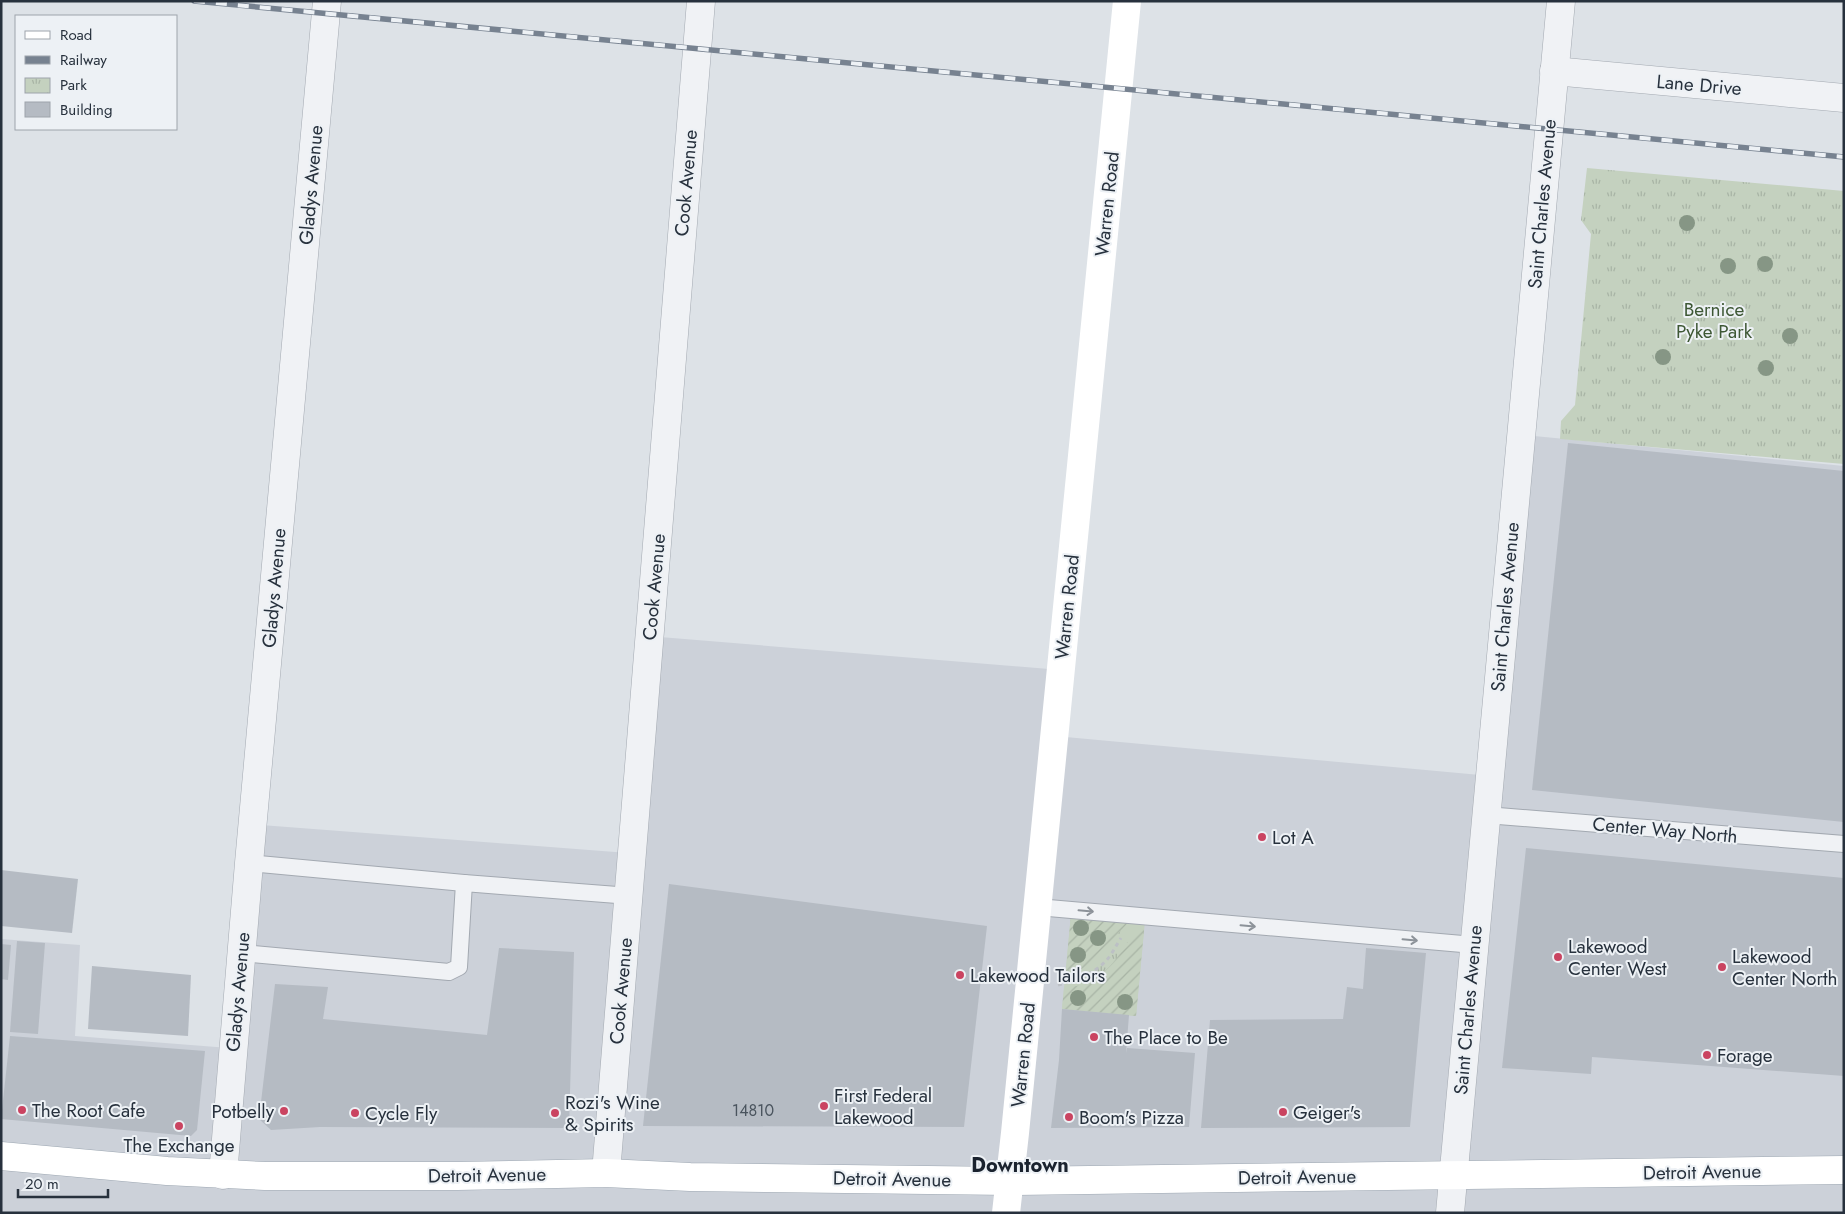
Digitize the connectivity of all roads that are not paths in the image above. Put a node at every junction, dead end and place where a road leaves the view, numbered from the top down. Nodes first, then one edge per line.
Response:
1 (327, 1) edge
2 (701, 1) edge
3 (1127, 1) edge
4 (1561, 1) edge
5 (1554, 72) junction
6 (1844, 98) edge
7 (1486, 815) junction
8 (1844, 844) edge
9 (249, 863) junction
10 (464, 883) junction
11 (630, 896) junction
12 (1037, 907) junction
13 (1474, 945) junction
14 (242, 953) junction
15 (1, 1156) edge
16 (1844, 1170) edge
17 (606, 1173) junction
18 (223, 1175) junction
19 (1453, 1175) junction
20 (1010, 1181) junction
21 (1006, 1213) edge
22 (1450, 1213) edge

1 - 9 street, Gladys Avenue
2 - 11 street, Cook Avenue
3 - 12 main road, Warren Road
4 - 5 street, Saint Charles Avenue
5 - 6 street, Lane Drive
5 - 7 street, Saint Charles Avenue
7 - 8 lane, Center Way North
7 - 13 street, Saint Charles Avenue
9 - 10 lane
9 - 14 street, Gladys Avenue
10 - 11 lane
10 - 14 lane
11 - 17 street, Cook Avenue
12 -> 13 lane
12 - 20 main road, Warren Road
13 - 19 street, Saint Charles Avenue
14 - 18 street, Gladys Avenue
15 - 18 main road, Detroit Avenue
16 - 19 main road, Detroit Avenue
17 - 18 main road, Detroit Avenue
17 - 20 main road, Detroit Avenue
19 - 20 main road, Detroit Avenue
19 - 22 street, Saint Charles Avenue
20 - 21 main road, Warren Road

